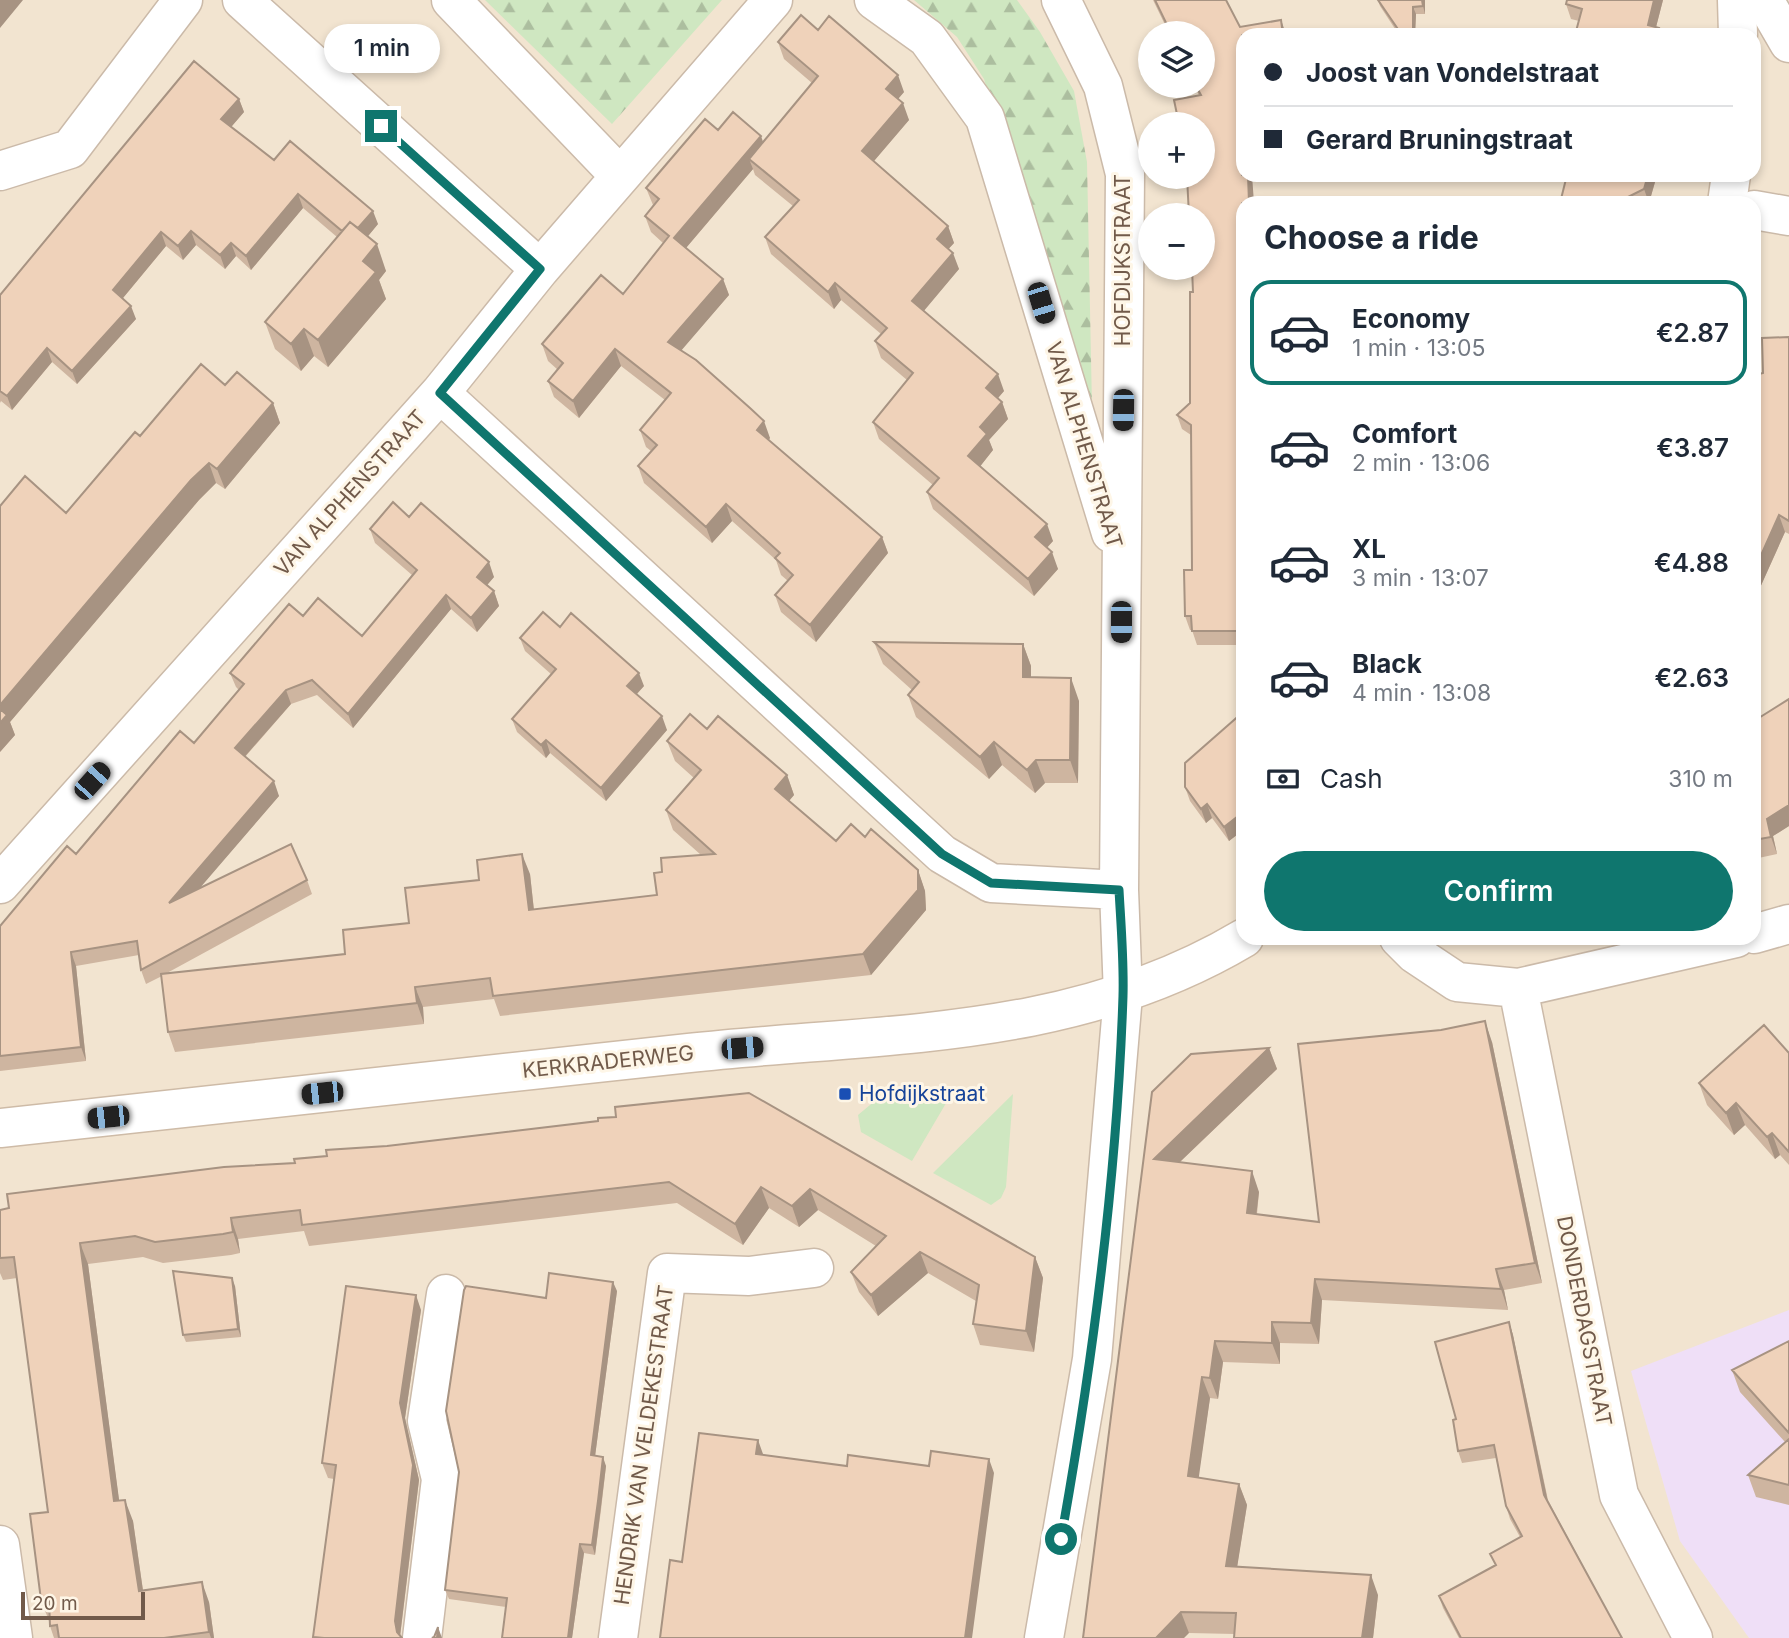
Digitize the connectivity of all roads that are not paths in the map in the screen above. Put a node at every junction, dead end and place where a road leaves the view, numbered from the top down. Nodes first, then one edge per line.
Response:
1 (183, 0) edge
2 (242, 0) edge
3 (451, 0) edge
4 (773, 0) edge
5 (874, 0) edge
6 (1061, 0) edge
7 (1737, 0) edge
8 (1764, 0) edge
9 (1738, 28) edge
10 (1789, 43) edge
11 (0, 171) edge
12 (620, 176) junction
13 (1761, 211) edge
14 (1789, 216) edge
15 (540, 269) junction
16 (440, 393) junction
17 (1121, 568) junction
18 (0, 884) edge
19 (1119, 890) junction
20 (1789, 925) edge
21 (1761, 932) edge
22 (1236, 942) edge
23 (1406, 945) edge
24 (1705, 945) edge
25 (1518, 988) junction
26 (1123, 995) junction
27 (0, 1128) edge
28 (814, 1268) dead end
29 (446, 1294) dead end
30 (0, 1545) edge
31 (13, 1638) edge
32 (422, 1638) edge
33 (618, 1638) edge
34 (1044, 1638) edge
35 (1693, 1638) edge

1 - 11 street
2 - 15 street
3 - 12 street
4 - 12 street, VAN ALPHENSTRAAT
5 - 17 street, VAN ALPHENSTRAAT
6 - 17 street, HOFDIJKSTRAAT
7 - 9 street
8 - 10 street
12 - 15 street, VAN ALPHENSTRAAT
13 - 14 street
15 - 16 street, VAN ALPHENSTRAAT
16 - 18 street, VAN ALPHENSTRAAT
16 - 19 street
17 - 19 street, HOFDIJKSTRAAT
19 - 26 street, HOFDIJKSTRAAT
20 - 21 street
22 - 26 street, KERKRADERWEG
23 - 25 street
24 - 25 street
25 - 35 street, DONDERDAGSTRAAT
26 - 27 street, KERKRADERWEG
26 - 34 street, HOFDIJKSTRAAT
28 - 33 street, HENDRIK VAN VELDEKESTRAAT
29 - 32 street
30 - 31 street

